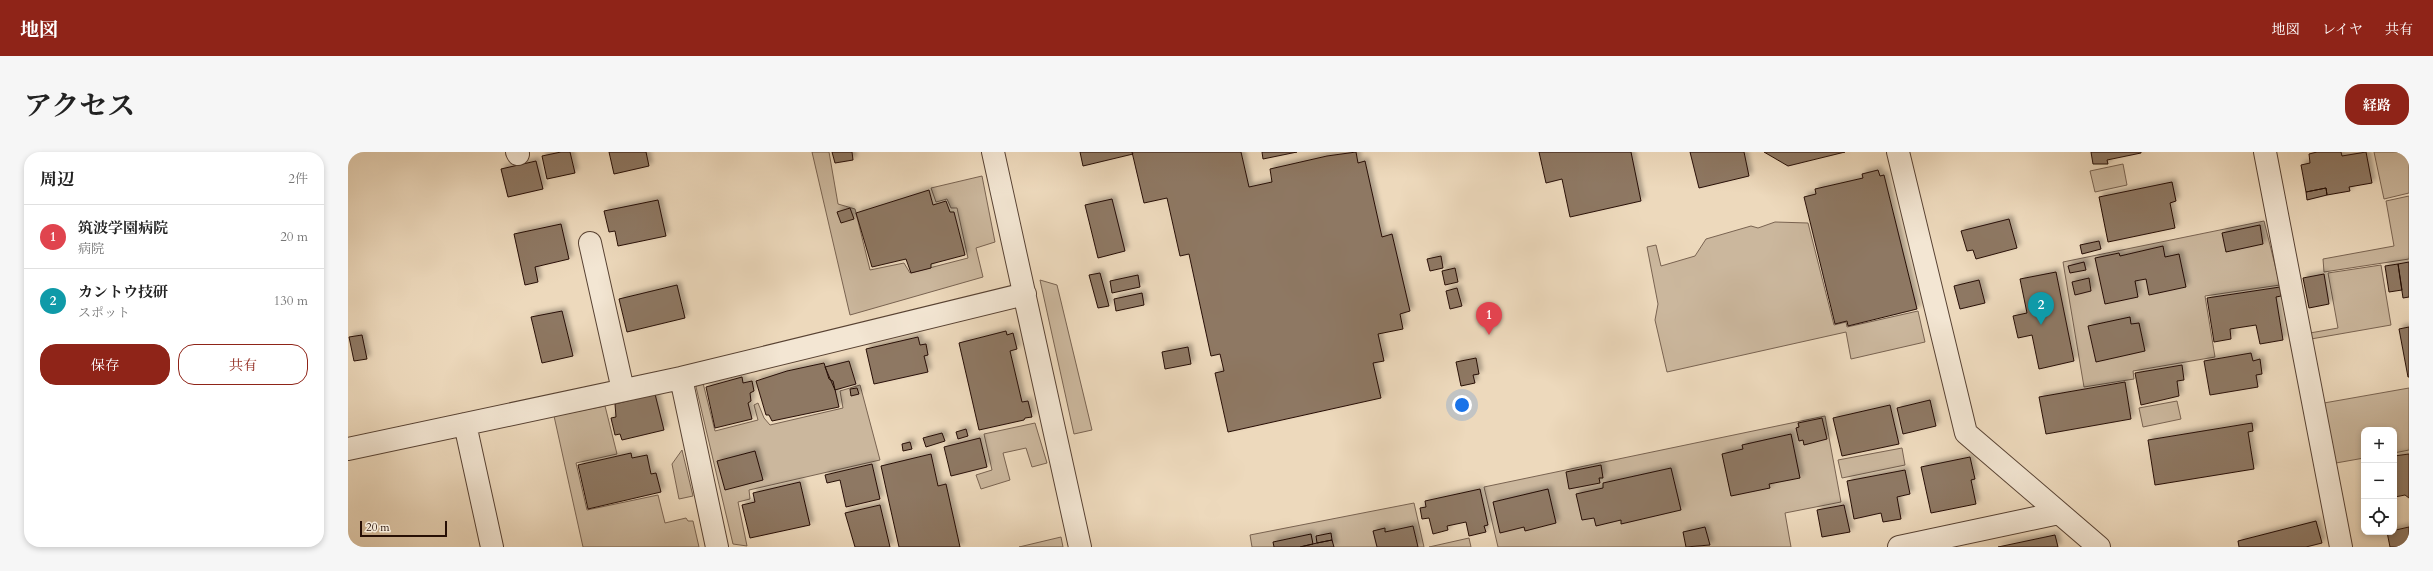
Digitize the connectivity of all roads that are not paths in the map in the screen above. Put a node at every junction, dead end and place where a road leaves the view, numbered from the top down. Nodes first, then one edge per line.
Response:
1 (993, 152) edge
2 (1898, 152) edge
3 (2265, 152) edge
4 (590, 243) dead end
5 (1024, 294) junction
6 (681, 378) junction
7 (623, 390) junction
8 (465, 424) junction
9 (348, 449) edge
10 (2059, 513) junction
11 (492, 547) edge
12 (717, 547) edge
13 (1080, 547) edge
14 (1899, 547) edge
15 (2100, 547) edge
16 (2341, 547) edge

1 - 5 street
2 - 10 street
3 - 16 street
4 - 7 street
5 - 6 street
5 - 13 street
6 - 7 street
6 - 12 street
7 - 8 street
8 - 9 street
8 - 11 street
10 - 14 street
10 - 15 street

